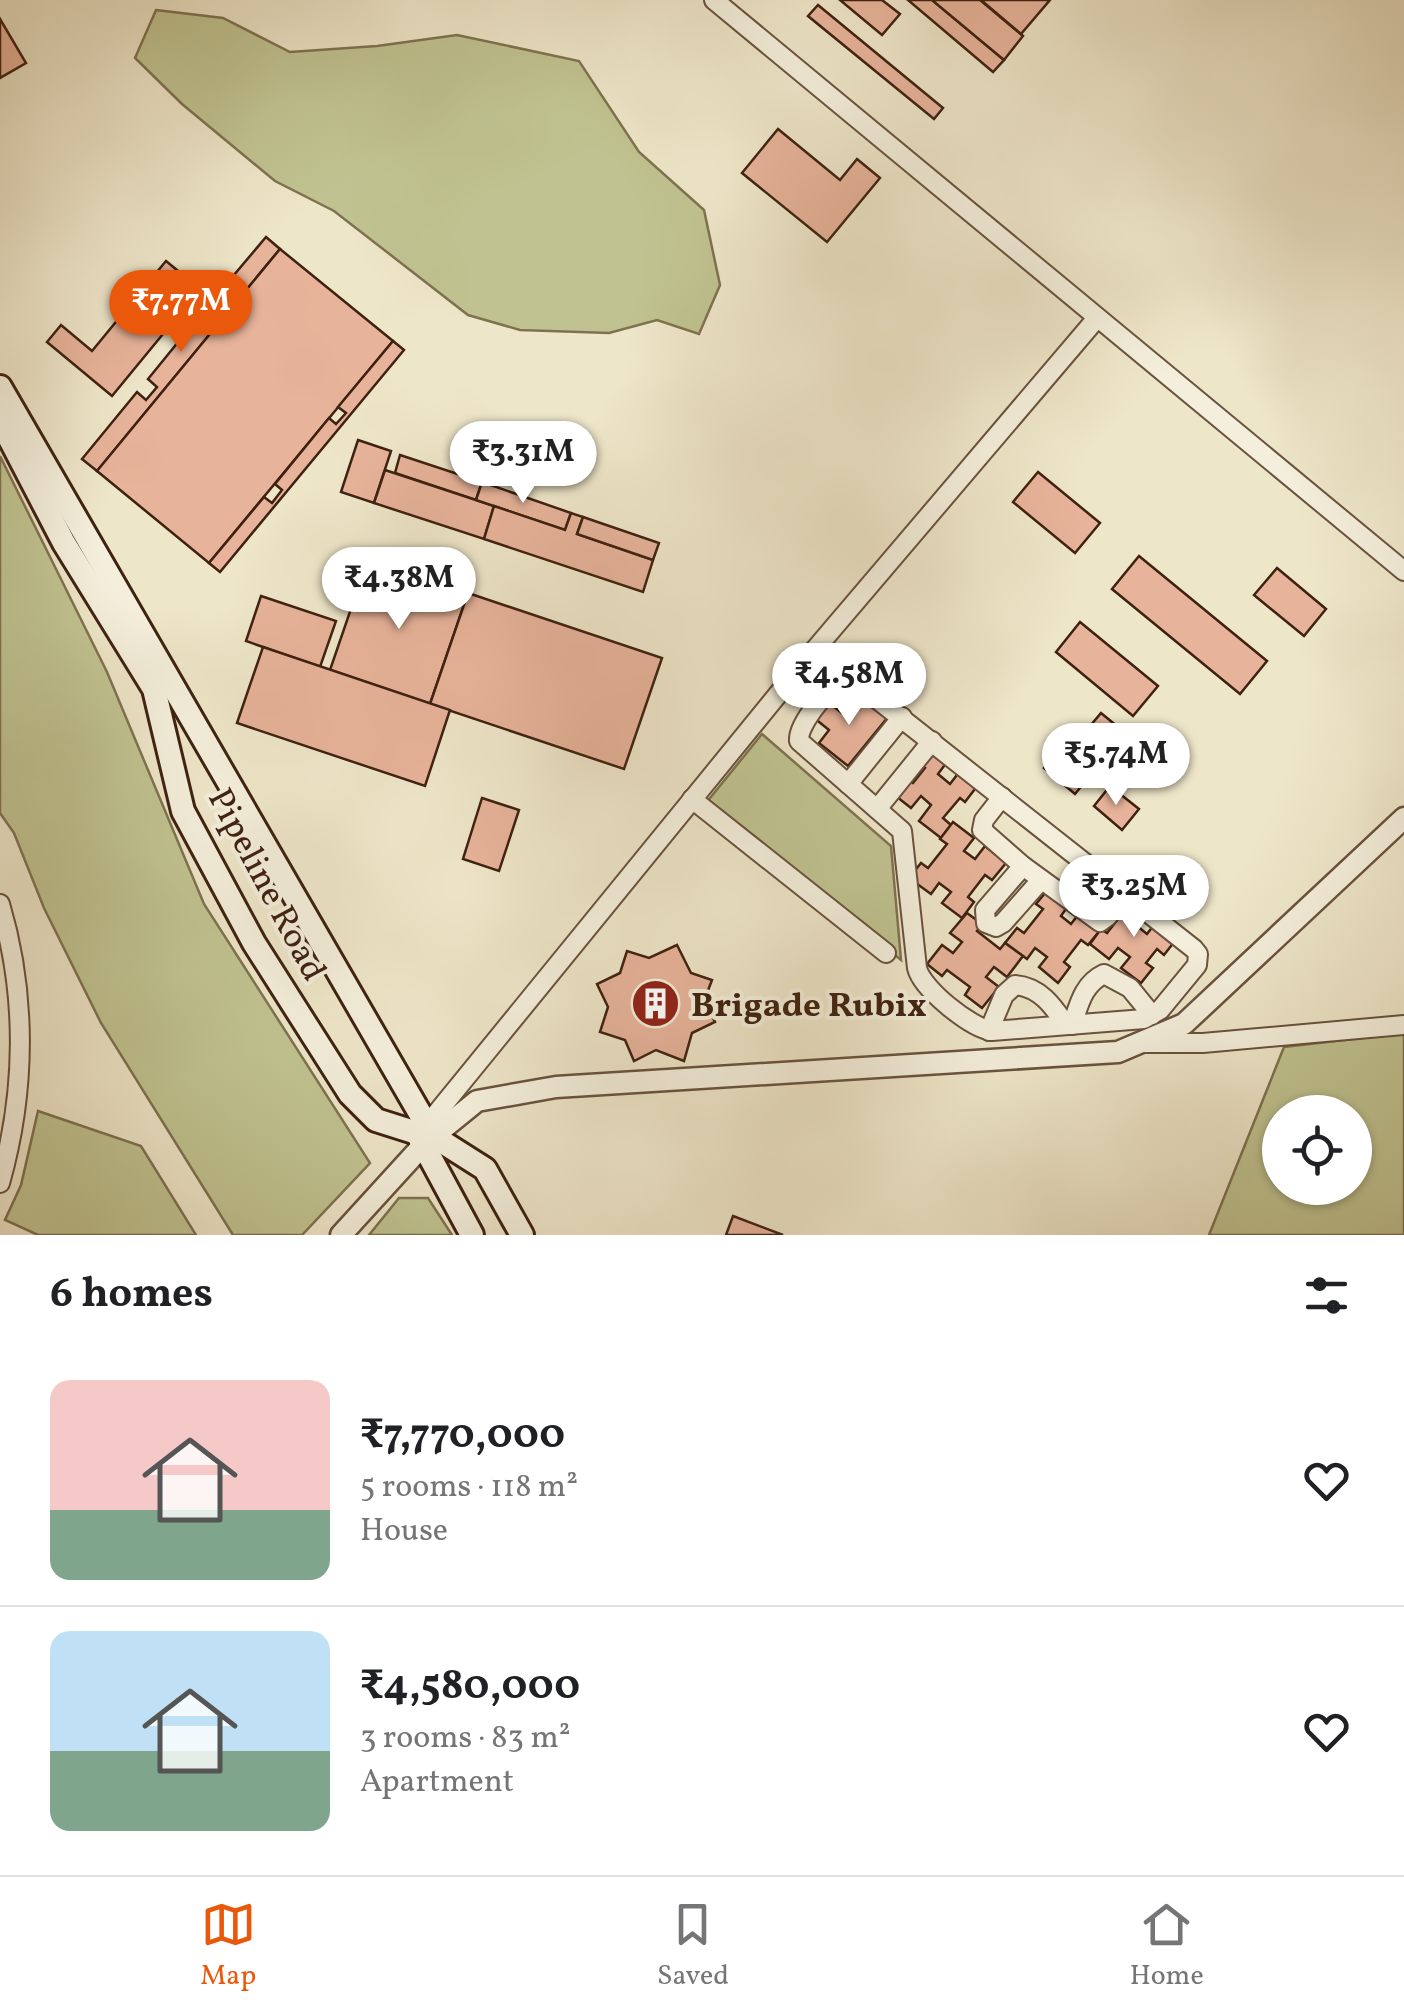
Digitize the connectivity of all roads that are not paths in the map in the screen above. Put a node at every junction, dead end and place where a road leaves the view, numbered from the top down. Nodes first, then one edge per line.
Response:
1 (714, 0) edge
2 (1097, 318) junction
3 (0, 387) edge
4 (0, 420) edge
5 (1404, 571) edge
6 (902, 718) junction
7 (932, 741) junction
8 (848, 784) junction
9 (1002, 796) junction
10 (692, 799) junction
11 (877, 809) junction
12 (1404, 818) edge
13 (1023, 866) junction
14 (1041, 880) junction
15 (1124, 894) junction
16 (0, 904) edge
17 (886, 953) dead end
18 (7, 966) edge
19 (1152, 1015) junction
20 (1069, 1025) junction
21 (1404, 1025) edge
22 (1037, 1027) junction
23 (1011, 1030) junction
24 (989, 1031) junction
25 (1140, 1043) junction
26 (0, 1047) edge
27 (20, 1049) junction
28 (1039, 1058) junction
29 (1014, 1059) junction
30 (6, 1129) edge
31 (425, 1135) junction
32 (0, 1182) edge
33 (337, 1235) edge
34 (472, 1235) edge
35 (522, 1235) edge

1 - 2 street
2 - 5 street
2 - 10 street
3 - 31 main road, Pipeline Road
4 - 31 main road, Pipeline Road
6 - 7 street
6 - 8 street
6 - 8 street
7 - 9 street
7 - 11 street
8 - 11 street
9 - 13 street
9 - 15 street
10 - 17 street
10 - 31 street
11 - 24 street
12 - 25 street
13 - 14 street
13 - 14 street
14 - 15 street
15 - 19 street
16 - 18 street
18 - 27 street
19 - 20 street
19 - 20 street
20 - 22 street
20 - 24 street
21 - 25 street
22 - 23 street
22 - 28 street
23 - 24 street
23 - 29 street
25 - 28 street
26 - 27 street
27 - 30 street
28 - 29 street
29 - 31 street
30 - 32 street
31 - 33 street
31 - 34 main road, Pipeline Road
31 - 35 main road

